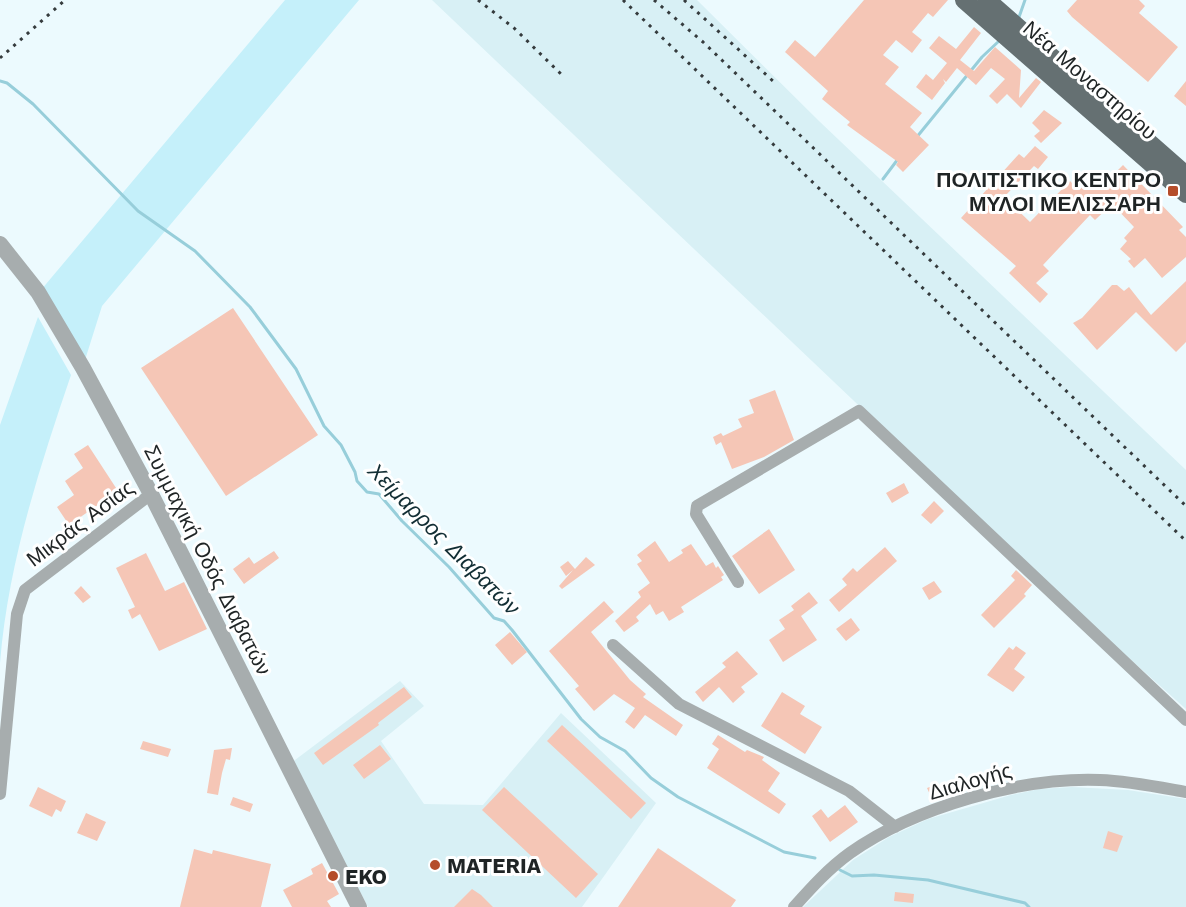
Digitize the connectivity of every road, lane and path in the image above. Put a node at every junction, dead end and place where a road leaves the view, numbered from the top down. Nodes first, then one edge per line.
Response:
1 (964, 0) edge
2 (987, 7) edge
3 (1025, 43) junction
4 (1186, 175) edge
5 (1186, 194) edge
6 (0, 244) edge
7 (151, 494) junction
8 (738, 582) dead end
9 (613, 645) dead end
10 (1186, 720) edge
11 (1186, 792) edge
12 (0, 794) edge
13 (895, 827) junction
14 (359, 907) edge
15 (794, 907) edge

1 - 2 main road, Νέα Μοναστηρίου
2 - 3 main road, Νέα Μοναστηρίου
3 - 4 main road, Νέα Μοναστηρίου
3 - 5 main road, Νέα Μοναστηρίου
6 - 7 street, Συμμαχική Οδός Διαβατών
7 - 12 street, Μικράς Ασίας
7 - 14 street, Συμμαχική Οδός Διαβατών
8 - 10 street
9 - 13 street
11 - 13 street, Διαλογής
13 - 15 street, Διαλογής

